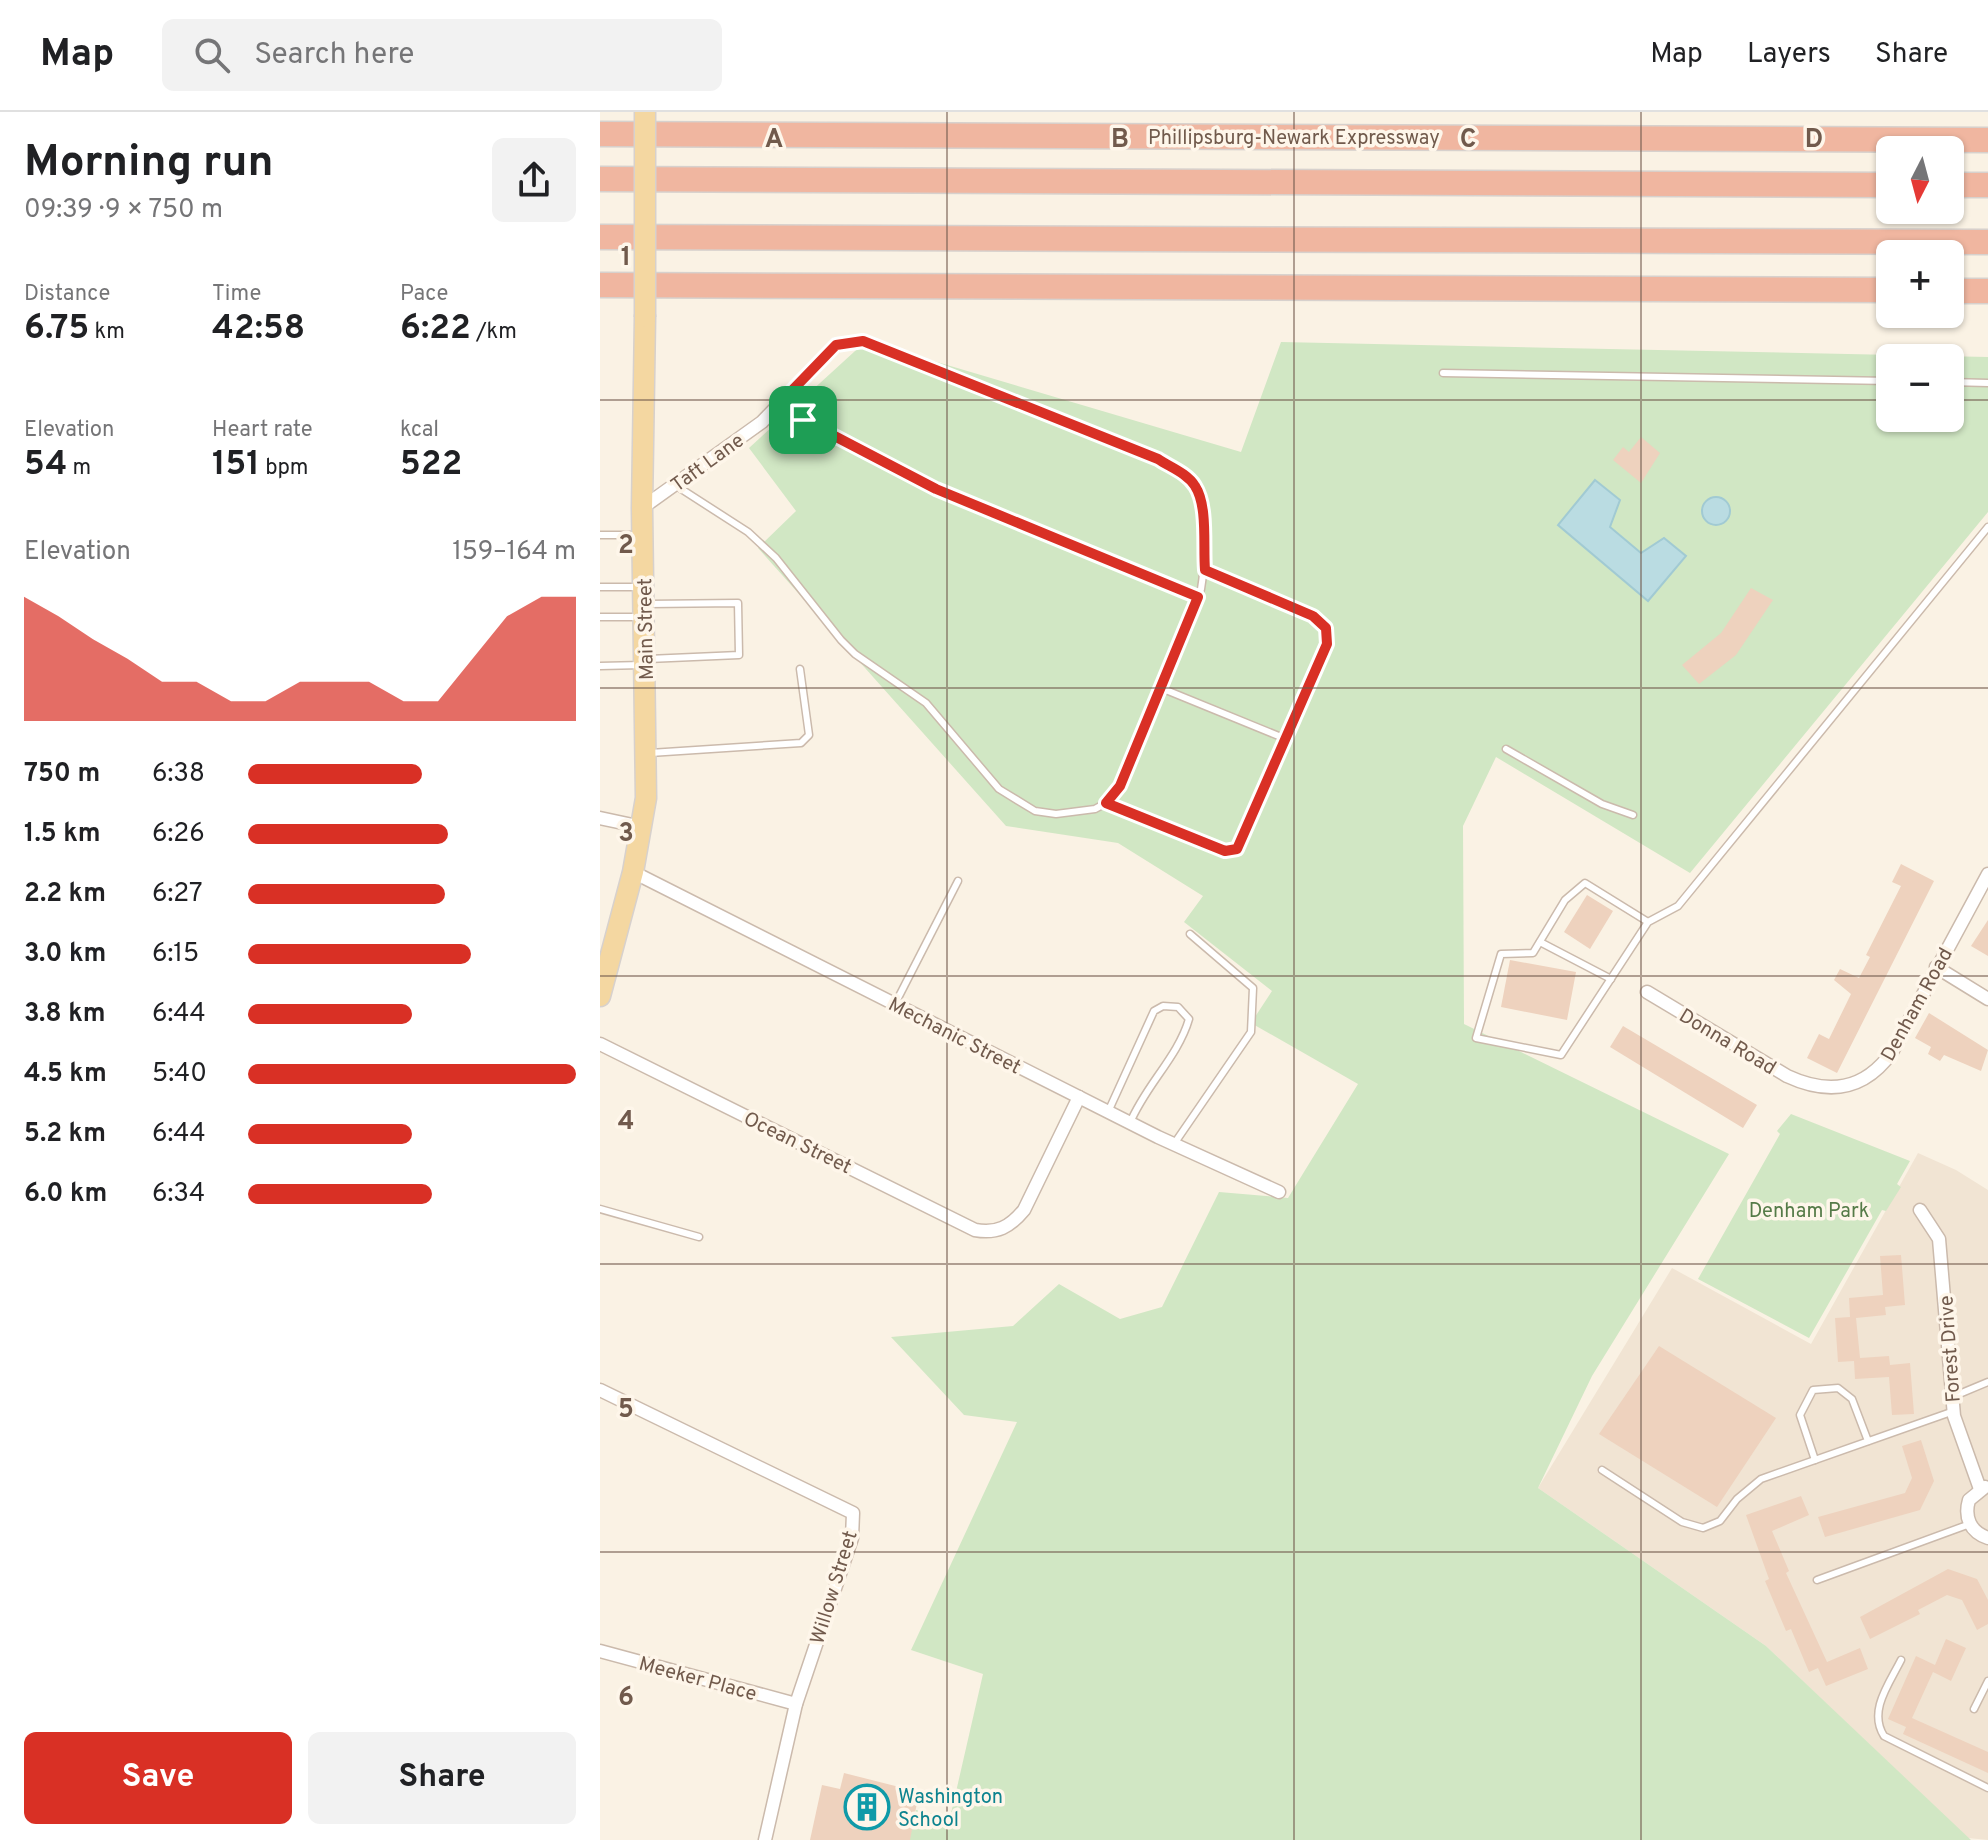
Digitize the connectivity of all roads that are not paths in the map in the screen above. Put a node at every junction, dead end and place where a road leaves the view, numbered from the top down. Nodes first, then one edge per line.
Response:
1 (645, 112) edge
2 (600, 134) edge
3 (1984, 140) edge
4 (600, 179) edge
5 (1876, 185) edge
6 (1964, 185) edge
7 (1988, 185) edge
8 (600, 237) edge
9 (1988, 242) edge
10 (600, 285) edge
11 (1876, 290) edge
12 (1964, 291) edge
13 (1988, 291) edge
14 (836, 345) joint
15 (1443, 373) dead end
16 (1876, 381) edge
17 (1964, 382) edge
18 (1988, 383) edge
19 (777, 406) junction
20 (675, 485) junction
21 (642, 508) junction
22 (1988, 527) edge
23 (600, 535) edge
24 (643, 535) junction
25 (1205, 570) junction
26 (600, 587) edge
27 (1198, 597) junction
28 (644, 603) junction
29 (601, 617) edge
30 (645, 662) junction
31 (600, 666) edge
32 (800, 669) dead end
33 (1161, 688) junction
34 (1286, 739) junction
35 (1506, 749) dead end
36 (647, 753) junction
37 (1106, 803) junction
38 (1633, 815) dead end
39 (600, 818) edge
40 (642, 827) junction
41 (633, 872) junction
42 (1988, 874) edge
43 (958, 881) dead end
44 (1648, 922) junction
45 (1190, 934) dead end
46 (1540, 942) junction
47 (1936, 967) junction
48 (1611, 979) junction
49 (1647, 992) dead end
50 (600, 996) edge
51 (1988, 999) edge
52 (895, 1004) junction
53 (600, 1044) edge
54 (1811, 1087) joint
55 (1079, 1097) junction
56 (1108, 1112) junction
57 (1130, 1123) junction
58 (1174, 1144) junction
59 (1279, 1192) dead end
60 (600, 1209) edge
61 (1920, 1210) dead end
62 (699, 1237) dead end
63 (1988, 1382) edge
64 (600, 1390) edge
65 (1952, 1397) junction
66 (1954, 1411) junction
67 (1868, 1441) junction
68 (1815, 1460) junction
69 (1602, 1470) dead end
70 (1984, 1487) edge
71 (1970, 1524) junction
72 (1988, 1538) edge
73 (1817, 1580) dead end
74 (600, 1651) edge
75 (1901, 1660) dead end
76 (1988, 1681) edge
77 (796, 1704) junction
78 (1974, 1709) dead end
79 (1988, 1788) edge
80 (765, 1840) edge

1 - 21 main road, Main Street, bridge
2 - 3 highway, Phillipsburg-Newark Expressway
4 - 5 highway
6 - 7 highway
8 - 9 highway
10 - 11 highway
12 - 13 highway
14 - 19 street, Taft Lane
14 - 25 lane
15 - 16 lane
17 - 18 lane
19 - 20 street, Taft Lane
19 - 27 lane
20 - 21 street, Taft Lane
20 - 37 lane
21 - 24 main road, Main Street
22 - 44 lane
23 - 24 lane
24 - 28 main road, Main Street
25 - 27 lane
25 - 34 lane
26 - 28 lane
27 - 33 lane
28 - 29 lane
28 - 30 main road, Main Street
28 - 30 lane
30 - 31 lane
30 - 36 main road, Main Street
32 - 36 lane
33 - 34 lane
33 - 37 lane
34 - 37 lane
35 - 38 lane
36 - 40 main road, Main Street
39 - 40 street
40 - 41 main road, Main Street
41 - 50 main road, Main Street
41 - 52 street, Mechanic Street
42 - 47 street, Denham Road
43 - 52 lane
44 - 46 lane
44 - 48 lane
45 - 58 lane
46 - 48 lane
46 - 48 lane
47 - 51 street
47 - 54 street, Denham Road
49 - 54 street, Donna Road
52 - 55 street, Mechanic Street
53 - 55 street, Ocean Street
55 - 56 street, Mechanic Street
56 - 57 street, Mechanic Street
56 - 57 lane
57 - 58 street, Mechanic Street
58 - 59 street, Mechanic Street
60 - 62 lane
61 - 65 street, Forest Drive
63 - 65 lane
64 - 77 street, Willow Street
65 - 66 street, Forest Drive
66 - 67 lane
66 - 70 street, Forest Drive
67 - 68 lane
67 - 68 lane
68 - 69 lane
70 - 71 street, Forest Drive
71 - 72 street
71 - 73 lane
74 - 77 street, Meeker Place
75 - 79 lane
76 - 78 lane
77 - 80 street, Willow Street

